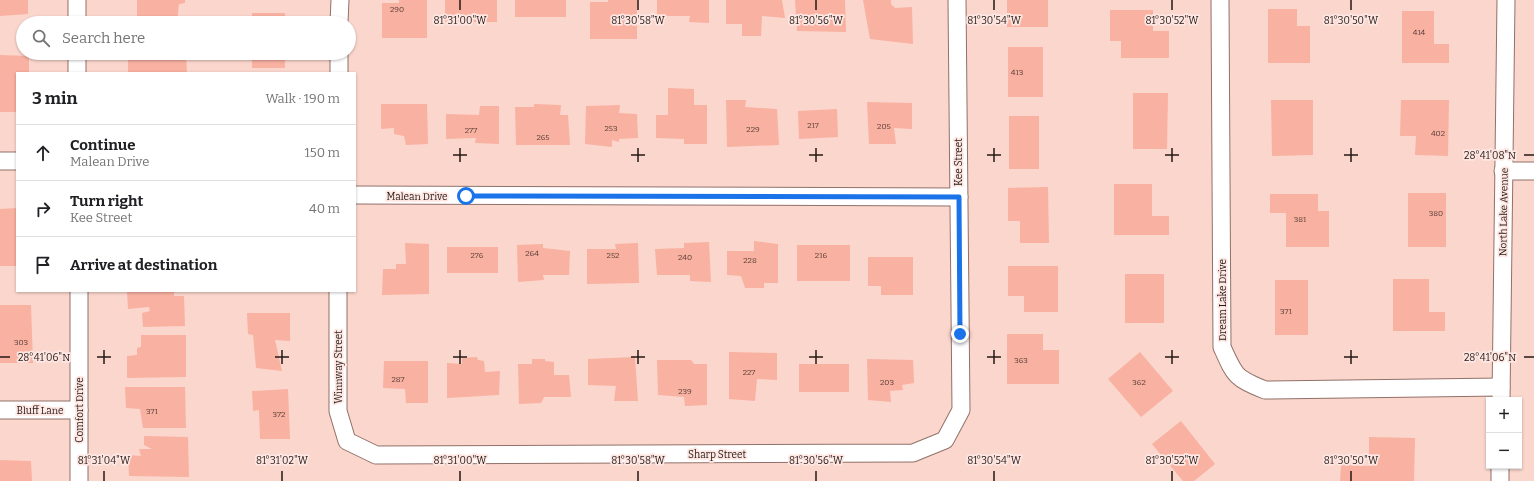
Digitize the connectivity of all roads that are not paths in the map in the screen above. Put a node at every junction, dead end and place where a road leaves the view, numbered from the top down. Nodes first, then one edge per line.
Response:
1 (77, 0) edge
2 (340, 0) edge
3 (958, 0) edge
4 (1220, 0) edge
5 (1506, 0) edge
6 (77, 16) edge
7 (339, 16) edge
8 (77, 60) edge
9 (339, 60) edge
10 (78, 72) edge
11 (339, 72) edge
12 (0, 161) edge
13 (16, 161) edge
14 (1503, 171) junction
15 (1534, 171) edge
16 (356, 195) edge
17 (959, 197) junction
18 (79, 292) edge
19 (338, 292) edge
20 (1501, 394) edge
21 (0, 410) edge
22 (79, 410) junction
23 (944, 440) joint
24 (346, 441) joint
25 (1500, 469) edge
26 (79, 481) edge
27 (1500, 481) edge

1 - 6 street
2 - 7 street
3 - 17 street, Kee Street
4 - 20 street, Dream Lake Drive
5 - 14 street, North Lake Avenue
8 - 10 street
9 - 11 street
12 - 13 street
14 - 15 street
14 - 20 street, North Lake Avenue
16 - 17 street, Malean Drive
17 - 23 street, Kee Street
18 - 22 street, Comfort Drive
19 - 24 street, Winnway Street
21 - 22 street, Bluff Lane
22 - 26 street, Comfort Drive
23 - 24 street, Sharp Street
25 - 27 street

